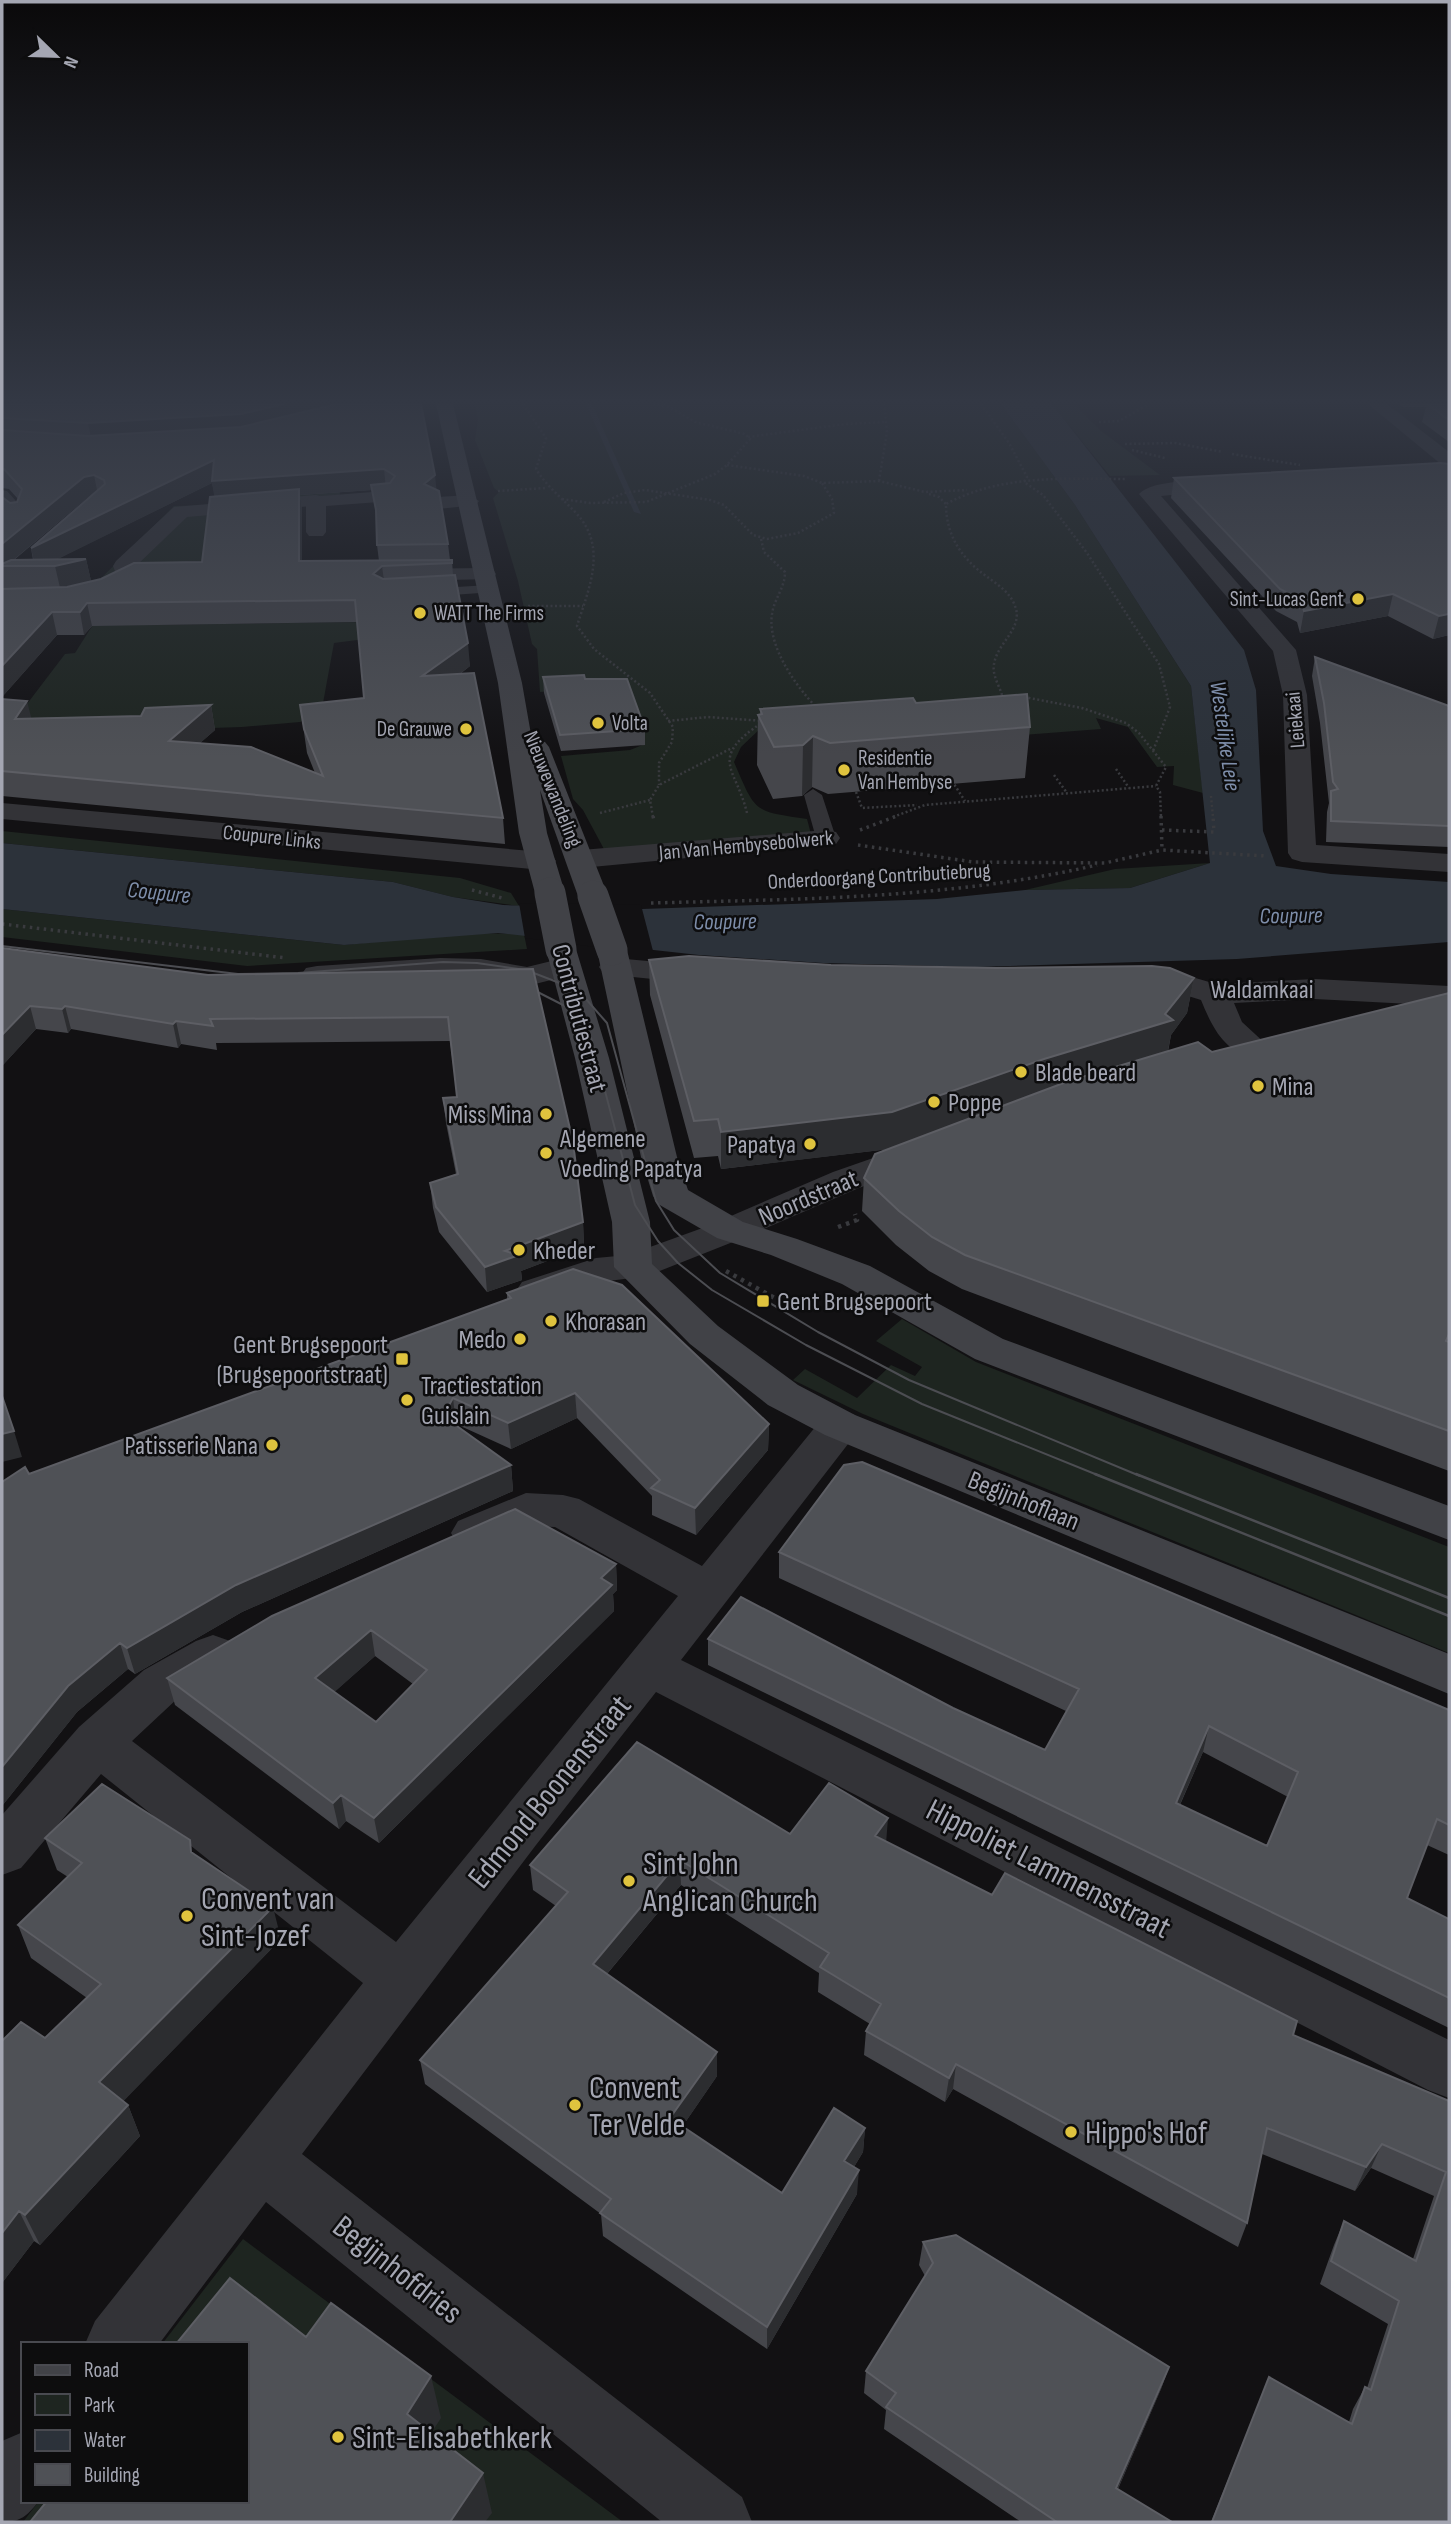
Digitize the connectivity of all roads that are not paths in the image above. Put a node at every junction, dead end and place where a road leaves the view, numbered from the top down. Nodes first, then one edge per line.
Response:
1 (170, 522) edge
2 (316, 522) edge
3 (474, 522) edge
4 (1172, 522) edge
5 (316, 532) dead end
6 (382, 575) edge
7 (487, 581) junction
8 (411, 593) edge
9 (2, 603) edge
10 (510, 683) junction
11 (813, 796) dead end
12 (2, 811) edge
13 (826, 838) joint
14 (581, 859) junction
15 (542, 861) junction
16 (1449, 863) edge
17 (550, 894) joint
18 (593, 896) joint
19 (563, 958) junction
20 (614, 959) junction
21 (287, 968) road end
22 (731, 977) edge
23 (1106, 983) edge
24 (1214, 994) junction
25 (1449, 996) edge
26 (1343, 1023) edge
27 (1216, 1054) edge
28 (950, 1142) edge
29 (730, 1230) junction
30 (633, 1266) junction
31 (502, 1304) edge
32 (840, 1425) junction
33 (1449, 1524) edge
34 (438, 1549) edge
35 (709, 1591) junction
36 (249, 1633) edge
37 (648, 1666) junction
38 (1449, 1675) edge
39 (97, 1742) junction
40 (2, 1852) edge
41 (400, 1978) junction
42 (1449, 2070) edge
43 (262, 2160) junction
44 (120, 2342) edge
45 (21, 2469) edge
46 (2, 2493) edge
47 (717, 2522) edge

1 - 9 street
2 - 5 street
3 - 7 main road, Nieuwewandeling
4 - 16 street, Leiekaai
6 - 7 street
7 - 8 lane
7 - 10 main road, Nieuwewandeling
10 - 14 main road, Nieuwewandeling
10 - 15 main road, Nieuwewandeling
11 - 13 lane
12 - 15 street, Coupure Links
13 - 14 street, Jan Van Hembysebolwerk
14 - 18 main road, Nieuwewandeling
15 - 17 main road, Nieuwewandeling
17 - 19 main road, Contributiestraat, bridge
18 - 20 main road, Contributiestraat, bridge
19 - 21 street
19 - 30 main road, Contributiestraat
20 - 22 street
20 - 29 main road, Contributiestraat
23 - 24 street, Waldamkaai
24 - 25 street, Waldamkaai
24 - 27 street
25 - 26 street
28 - 29 street, Noordstraat
29 - 30 street, Noordstraat
29 - 33 main road
30 - 31 street, Noordstraat
30 - 32 main road, Begijnhoflaan
32 - 35 street, Edmond Boonenstraat
32 - 38 main road, Begijnhoflaan
34 - 35 street
35 - 37 street, Edmond Boonenstraat
36 - 39 street
37 - 41 street, Edmond Boonenstraat
37 - 42 street, Hippoliet Lammensstraat
39 - 40 street
39 - 41 street
41 - 43 street, Edmond Boonenstraat
43 - 44 street
43 - 47 street, Begijnhofdries
45 - 46 street

